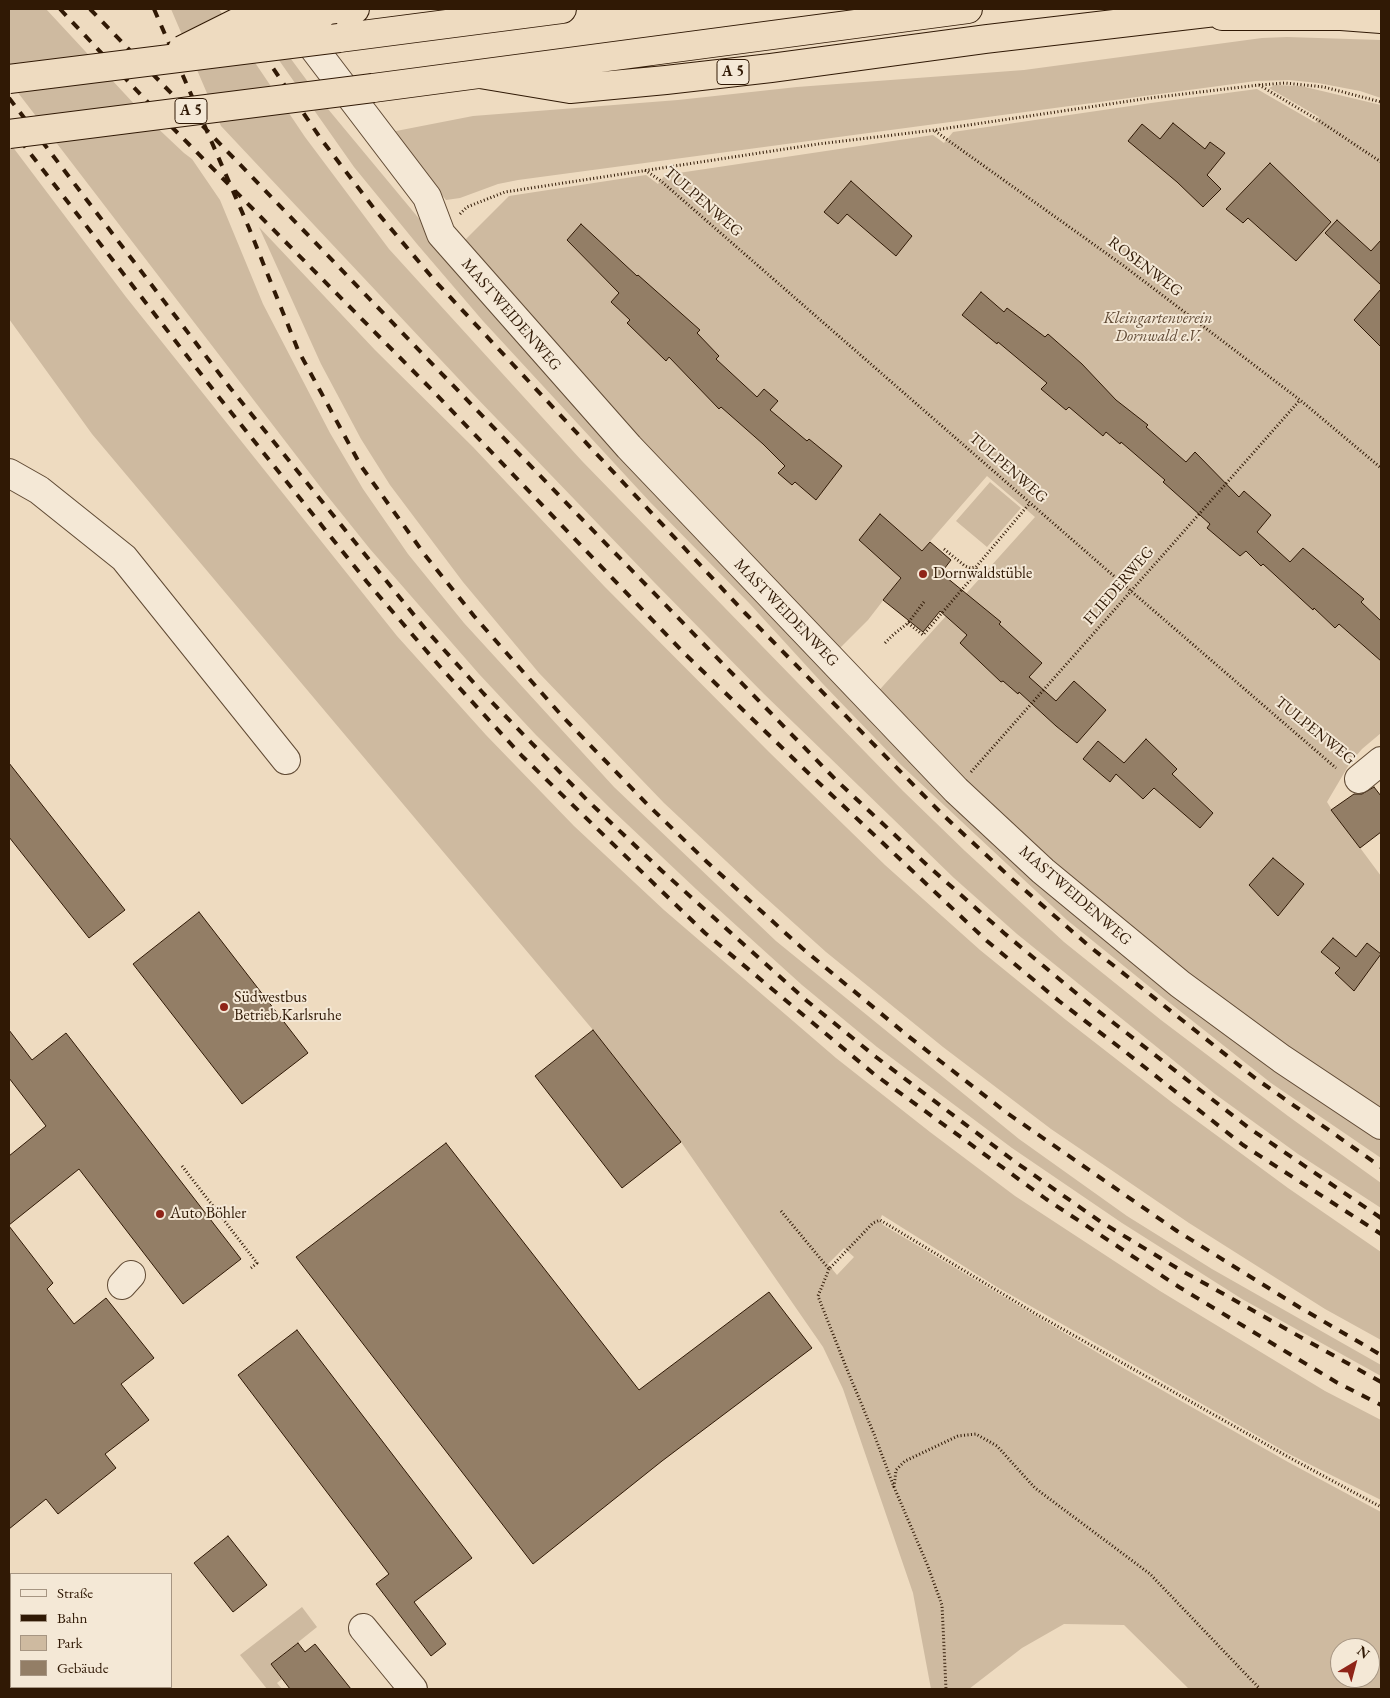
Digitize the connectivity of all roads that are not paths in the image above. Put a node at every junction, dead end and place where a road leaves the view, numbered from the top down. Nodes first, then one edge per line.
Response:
1 (284, 9) edge
2 (355, 9) edge
3 (562, 9) edge
4 (968, 9) edge
5 (1240, 9) edge
6 (1190, 15) junction
7 (1381, 19) edge
8 (160, 60) junction
9 (480, 74) junction
10 (9, 79) edge
11 (9, 134) edge
12 (9, 473) edge
13 (286, 760) dead end
14 (1381, 761) edge
15 (1359, 779) road end
16 (1381, 1125) edge
17 (363, 1628) dead end
18 (413, 1689) edge

1 - 16 lane, MASTWEIDENWEG
2 - 8 highway, bridge
3 - 8 highway, bridge
4 - 9 highway, A 5
5 - 6 highway, A 5
6 - 7 highway
6 - 9 highway, A 5
8 - 10 highway, bridge
9 - 11 highway, A 5, bridge
12 - 13 lane
14 - 15 lane
17 - 18 lane

